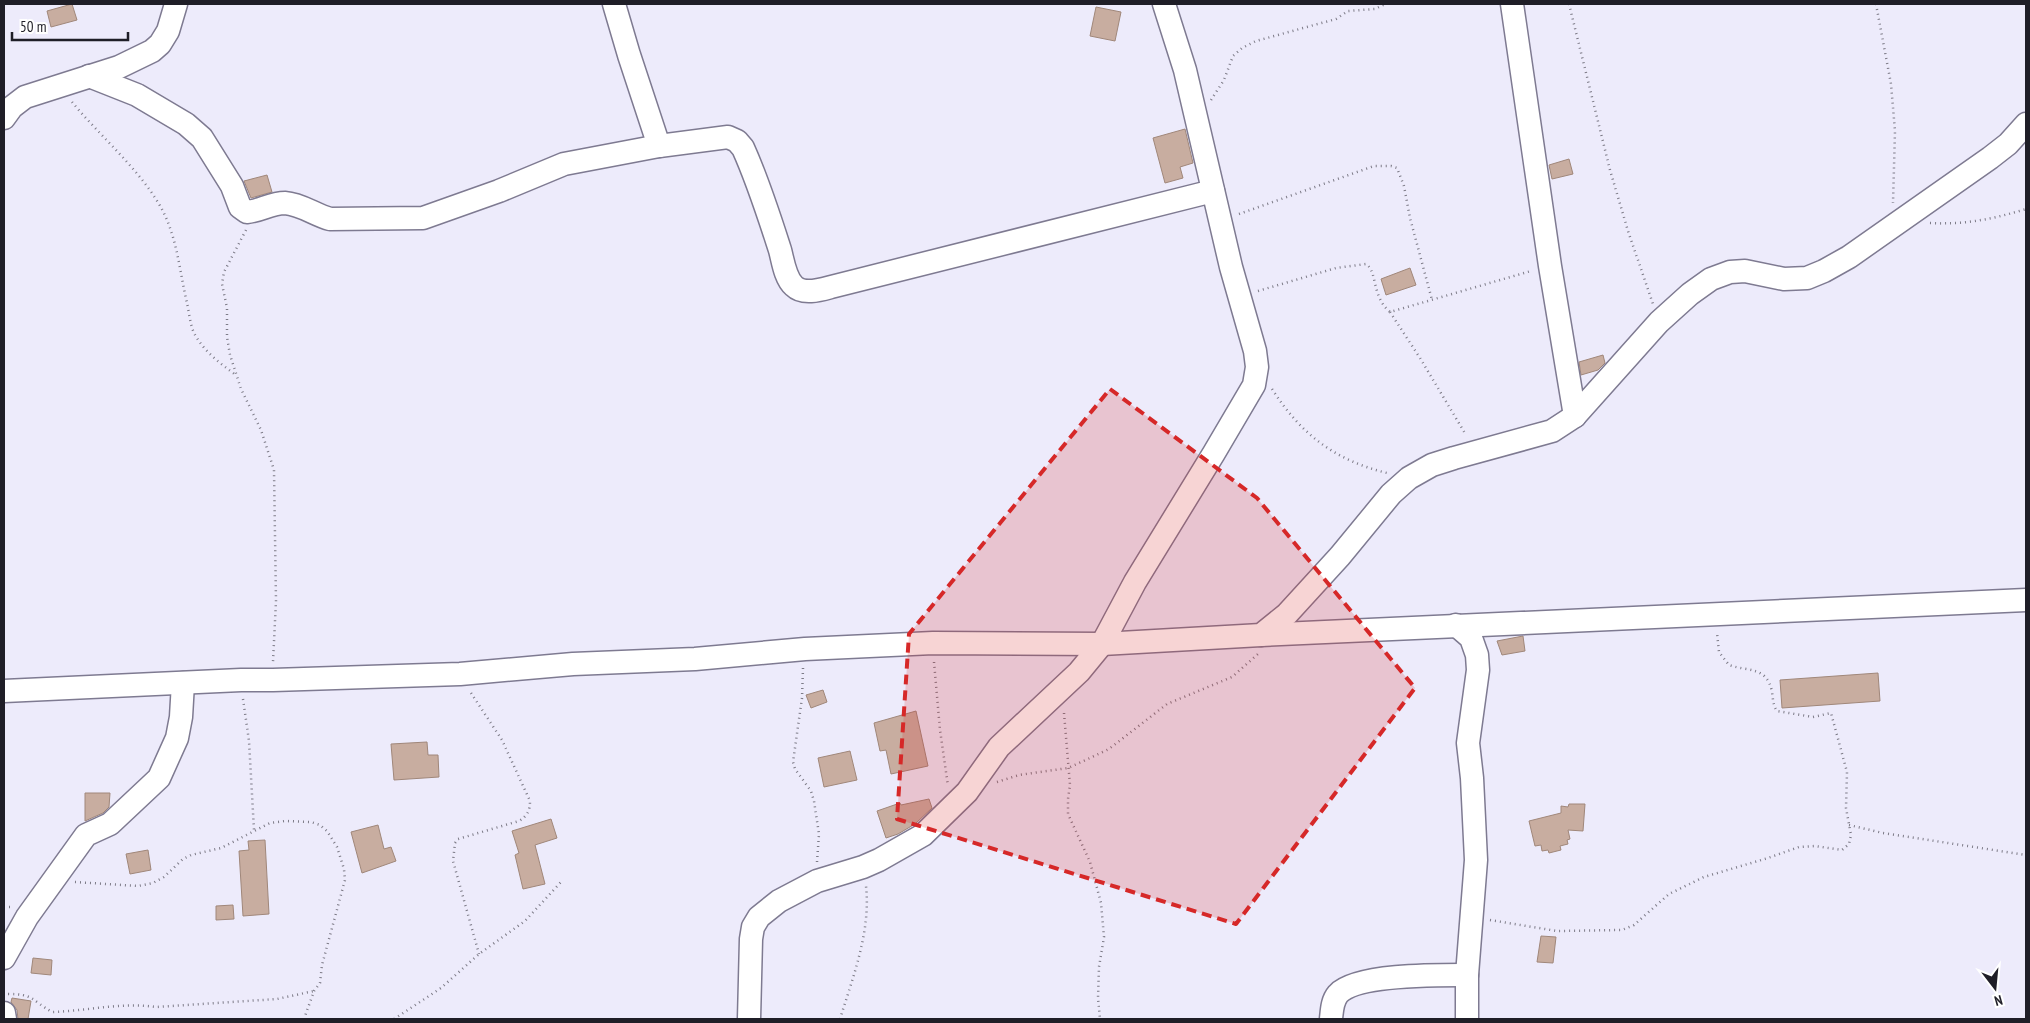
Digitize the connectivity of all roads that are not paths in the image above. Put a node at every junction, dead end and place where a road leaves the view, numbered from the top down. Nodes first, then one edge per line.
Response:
1 (176, 4) edge
2 (614, 4) edge
3 (1164, 4) edge
4 (1512, 4) edge
5 (89, 76) junction
6 (4, 118) edge
7 (2026, 124) edge
8 (659, 146) junction
9 (1213, 191) junction
10 (1575, 416) junction
11 (2026, 600) edge
12 (1456, 625) junction
13 (1270, 635) junction
14 (1102, 644) junction
15 (183, 683) junction
16 (4, 690) edge
17 (4, 958) edge
18 (1467, 975) junction
19 (4, 1013) edge
20 (5, 1019) edge
21 (749, 1019) edge
22 (1331, 1019) edge
23 (1467, 1019) edge

1 - 5 street
2 - 8 street
3 - 9 street
4 - 10 street
5 - 6 street
5 - 8 street
7 - 10 street
8 - 9 street
9 - 14 street
10 - 13 street
11 - 12 street
12 - 13 street
12 - 18 street
13 - 14 street
14 - 15 street
14 - 21 street
15 - 16 street
15 - 17 street
18 - 22 street
18 - 23 street
19 - 20 street

